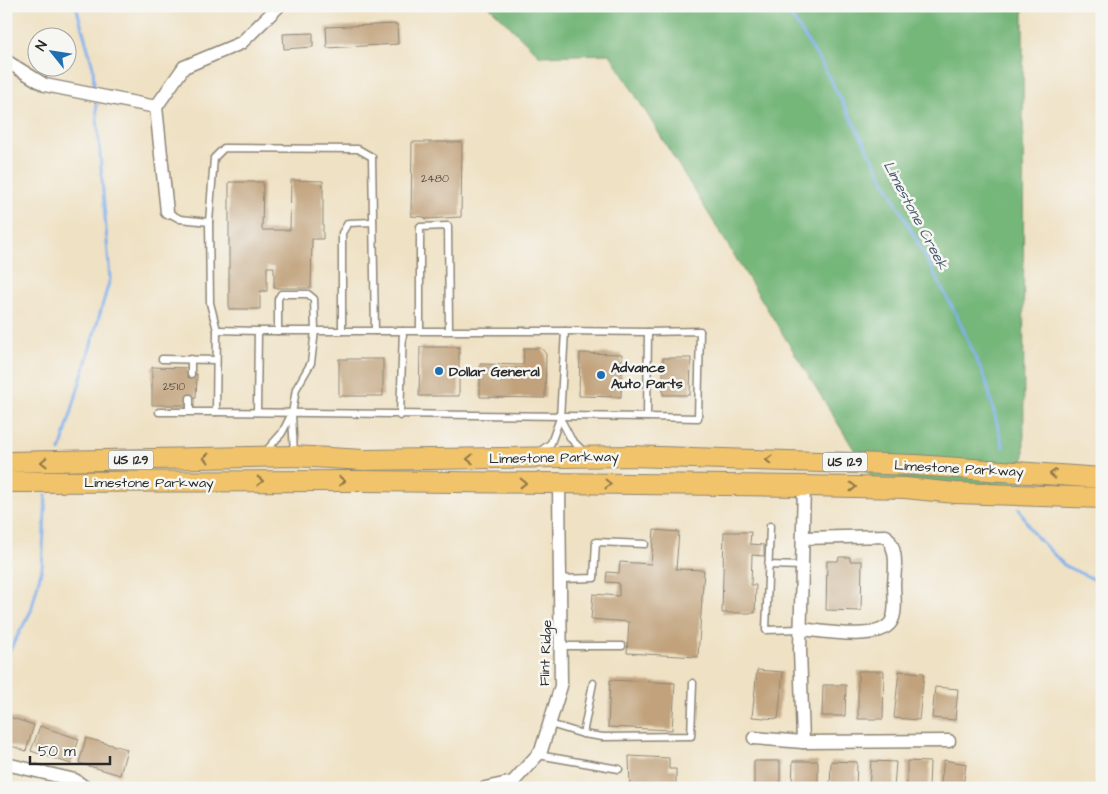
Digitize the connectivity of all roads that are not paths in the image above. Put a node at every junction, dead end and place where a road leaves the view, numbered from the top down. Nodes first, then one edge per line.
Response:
1 (279, 6) edge
2 (6, 61) edge
3 (156, 107) junction
4 (167, 212) joint
5 (209, 222) junction
6 (373, 222) junction
7 (217, 330) junction
8 (403, 330) junction
9 (420, 330) junction
10 (449, 330) junction
11 (258, 331) junction
12 (278, 331) junction
13 (315, 331) junction
14 (342, 331) junction
15 (374, 331) junction
16 (565, 331) junction
17 (648, 332) junction
18 (162, 359) dead end
19 (191, 359) junction
20 (216, 360) junction
21 (191, 374) dead end
22 (190, 398) dead end
23 (190, 411) junction
24 (158, 412) dead end
25 (216, 412) junction
26 (257, 412) junction
27 (292, 414) junction
28 (400, 416) junction
29 (647, 417) junction
30 (560, 418) junction
31 (294, 456) junction
32 (255, 457) junction
33 (588, 457) junction
34 (532, 458) junction
35 (805, 461) junction
36 (6, 462) edge
37 (1102, 478) edge
38 (293, 481) junction
39 (6, 482) edge
40 (559, 483) junction
41 (804, 486) junction
42 (1102, 498) edge
43 (770, 526) dead end
44 (803, 538) junction
45 (645, 544) dead end
46 (768, 565) junction
47 (802, 566) junction
48 (561, 579) junction
49 (801, 629) junction
50 (561, 646) junction
51 (622, 646) dead end
52 (593, 683) dead end
53 (693, 683) dead end
54 (550, 724) junction
55 (583, 734) junction
56 (754, 738) dead end
57 (948, 741) dead end
58 (803, 742) junction
59 (538, 755) junction
60 (6, 764) edge
61 (619, 769) dead end
62 (86, 788) edge
63 (485, 788) edge

1 - 3 street
2 - 3 street
3 - 4 street
4 - 5 lane
5 - 6 lane
5 - 7 lane
6 - 14 lane
6 - 15 lane
7 - 11 lane
7 - 20 lane
8 - 9 lane
8 - 15 lane
8 - 28 lane
9 - 10 lane
9 - 10 lane
10 - 16 lane
11 - 12 lane
11 - 26 lane
12 - 13 lane
12 - 13 lane
13 - 14 lane
13 - 27 lane
14 - 15 lane
16 - 17 lane
16 - 30 lane
17 - 29 lane
17 - 29 lane
18 - 19 lane
19 - 20 lane
19 - 21 lane
20 - 25 lane
22 - 23 lane
23 - 24 lane
23 - 25 lane
25 - 26 lane
26 - 27 lane
27 - 28 lane
27 - 31 lane
27 - 32 lane
28 - 30 lane
29 - 30 lane
30 - 33 lane
30 - 34 lane
31 - 32 main road, Limestone Parkway / US 129
34 -> 31 main road, Limestone Parkway / US 129
31 - 38 main road
32 -> 36 main road, Limestone Parkway / US 129
33 - 34 main road, Limestone Parkway / US 129
35 -> 33 main road, Limestone Parkway / US 129
37 -> 35 main road, Limestone Parkway / US 129
35 - 41 main road
39 -> 38 main road, Limestone Parkway / US 129
38 -> 40 main road, Limestone Parkway / US 129
40 -> 41 main road, Limestone Parkway / US 129
40 - 48 street, Flint Ridge
41 -> 42 main road, Limestone Parkway / US 129
41 - 44 street
43 - 46 lane
44 - 47 street
44 - 49 street
45 - 48 lane
46 - 47 lane
46 - 49 lane
47 - 49 street
48 - 50 street, Flint Ridge
49 - 58 street
50 - 51 lane
50 - 54 street, Flint Ridge
52 - 55 lane
53 - 55 lane
54 - 55 lane
54 - 59 street, Flint Ridge
56 - 58 street
57 - 58 street
59 - 61 lane
59 - 63 street, Flint Ridge
60 - 62 street

